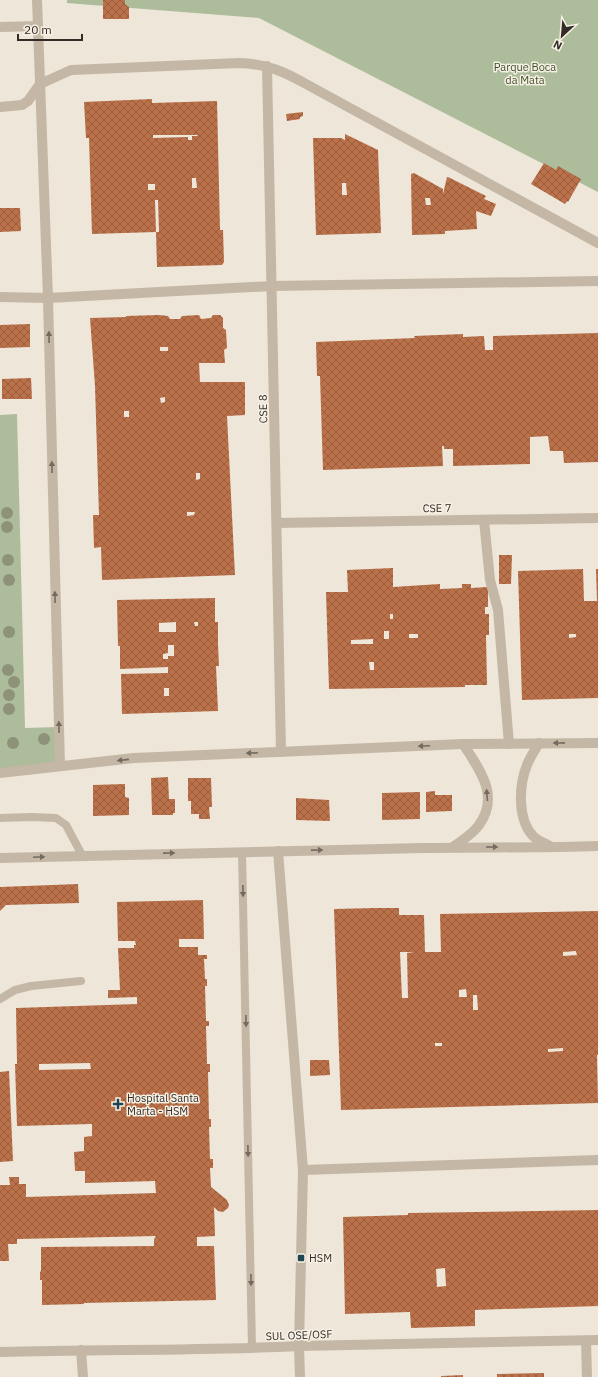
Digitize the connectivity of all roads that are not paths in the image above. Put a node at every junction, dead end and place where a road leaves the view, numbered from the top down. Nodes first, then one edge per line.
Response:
1 (37, 0) edge
2 (38, 26) junction
3 (0, 27) edge
4 (267, 66) junction
5 (40, 84) junction
6 (0, 107) edge
7 (598, 243) edge
8 (598, 281) edge
9 (272, 286) junction
10 (0, 297) edge
11 (48, 298) junction
12 (598, 518) edge
13 (484, 520) junction
14 (277, 523) junction
15 (540, 743) junction
16 (598, 743) edge
17 (463, 744) junction
18 (509, 744) junction
19 (281, 752) junction
20 (60, 766) junction
21 (0, 773) edge
22 (0, 818) edge
23 (598, 846) edge
24 (453, 847) junction
25 (553, 848) junction
26 (278, 851) junction
27 (242, 852) junction
28 (82, 855) junction
29 (0, 858) edge
30 (81, 981) dead end
31 (0, 999) edge
32 (598, 1160) edge
33 (303, 1170) junction
34 (598, 1340) edge
35 (586, 1341) junction
36 (299, 1346) junction
37 (252, 1348) junction
38 (81, 1350) junction
39 (0, 1352) edge
40 (83, 1377) edge
41 (300, 1377) edge
42 (587, 1377) edge

1 - 2 street
2 - 3 street
2 - 5 street
4 - 5 street
4 - 7 street
4 - 9 street, CSE 8
5 - 6 street
5 - 11 street
8 - 9 street
9 - 11 street
9 - 14 street, CSE 8
10 - 11 street
20 -> 11 street
12 - 13 street, CSE 7
13 - 14 street, CSE 7
13 - 18 street
14 - 19 street, CSE 8
16 -> 15 street
15 - 18 street
15 - 25 street
17 - 18 street
17 -> 19 street
24 -> 17 street
19 -> 20 street
20 - 21 street
22 - 28 lane
23 - 25 street
24 -> 25 street
26 -> 24 street
26 - 27 street
26 - 33 street
28 -> 27 street
27 -> 37 lane
29 -> 28 street
30 - 31 lane
32 - 33 street
33 - 36 street
34 - 35 street, SUL OSE/OSF
35 - 36 street, SUL OSE/OSF
35 - 42 street
36 - 37 street, SUL OSE/OSF
36 - 41 street
37 - 38 street, SUL OSE/OSF
38 - 39 street, SUL OSE/OSF
38 - 40 street

